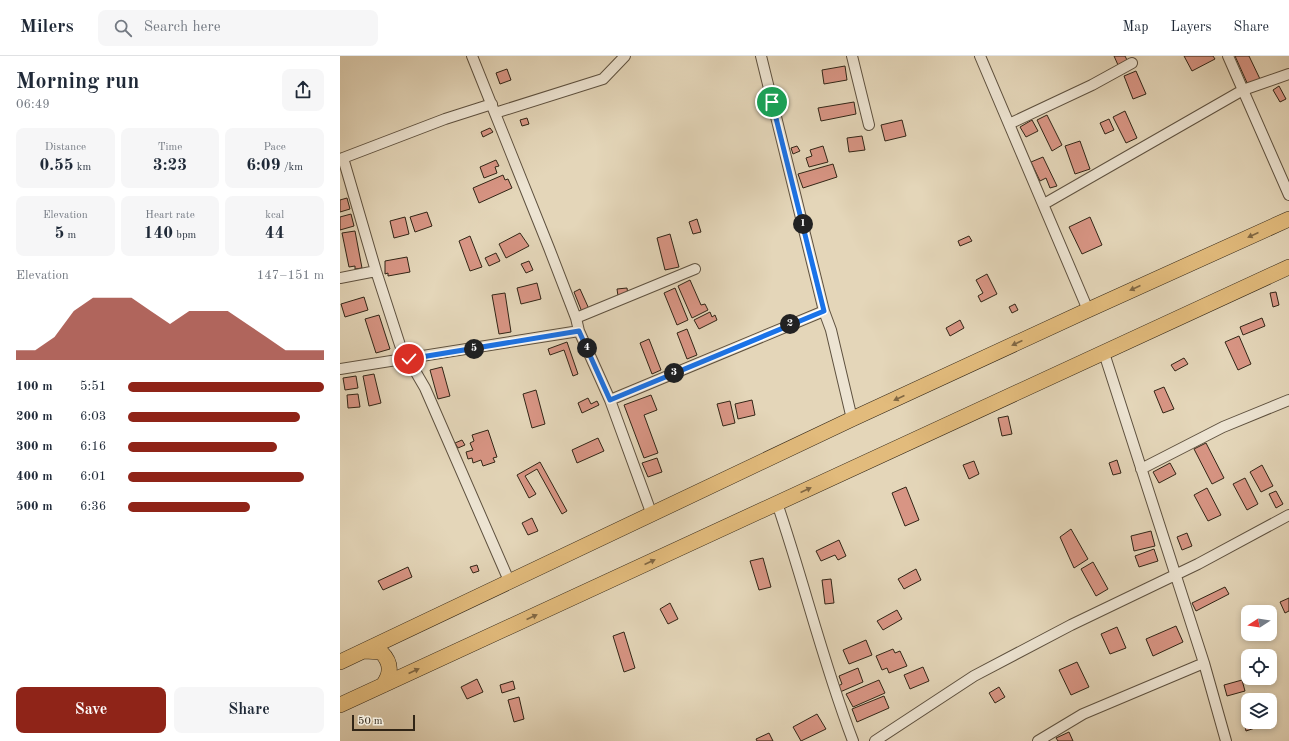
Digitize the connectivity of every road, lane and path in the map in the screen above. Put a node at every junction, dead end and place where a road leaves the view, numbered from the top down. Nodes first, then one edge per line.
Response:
1 (472, 56) edge
2 (625, 56) edge
3 (761, 56) edge
4 (852, 56) edge
5 (980, 56) edge
6 (1228, 56) edge
7 (1132, 63) dead end
8 (1289, 74) edge
9 (1243, 90) junction
10 (494, 109) junction
11 (1009, 124) junction
12 (869, 125) dead end
13 (342, 158) edge
14 (1289, 195) edge
15 (1044, 204) junction
16 (1289, 219) edge
17 (1289, 267) edge
18 (695, 269) dead end
19 (376, 272) junction
20 (340, 278) edge
21 (1088, 310) junction
22 (824, 311) junction
23 (576, 318) junction
24 (579, 331) junction
25 (1104, 353) junction
26 (409, 359) junction
27 (340, 369) edge
28 (610, 400) junction
29 (1289, 400) edge
30 (852, 419) junction
31 (1141, 469) junction
32 (777, 503) junction
33 (652, 515) junction
34 (1289, 515) edge
35 (1175, 575) junction
36 (510, 583) junction
37 (365, 651) junction
38 (340, 662) edge
39 (1204, 663) junction
40 (383, 685) junction
41 (340, 705) edge
42 (853, 741) edge
43 (875, 741) edge
44 (1038, 741) edge
45 (1226, 741) edge

1 - 10 street
2 - 10 street
3 - 22 street
4 - 12 street
5 - 11 street
6 - 9 street
7 - 11 street
8 - 9 street
9 - 14 street
9 - 15 street
10 - 13 street
10 - 23 street
11 - 15 street
13 - 19 street
15 - 21 street
16 -> 21 highway
17 - 25 highway
18 - 23 street
19 - 20 street
19 - 26 street
21 -> 30 highway
22 - 28 street
22 - 30 street
23 - 24 street
24 - 26 street
24 - 28 street
25 - 31 street
32 -> 25 highway
26 - 27 street
26 - 36 street
28 - 33 street
29 - 31 street
30 - 33 highway
31 - 35 street
40 -> 32 highway
32 - 42 street
33 - 36 highway
34 - 35 street
35 - 39 street
35 - 43 street
36 - 37 highway
37 - 38 highway
37 - 40 highway
39 - 44 street
39 - 45 street
40 - 41 highway

